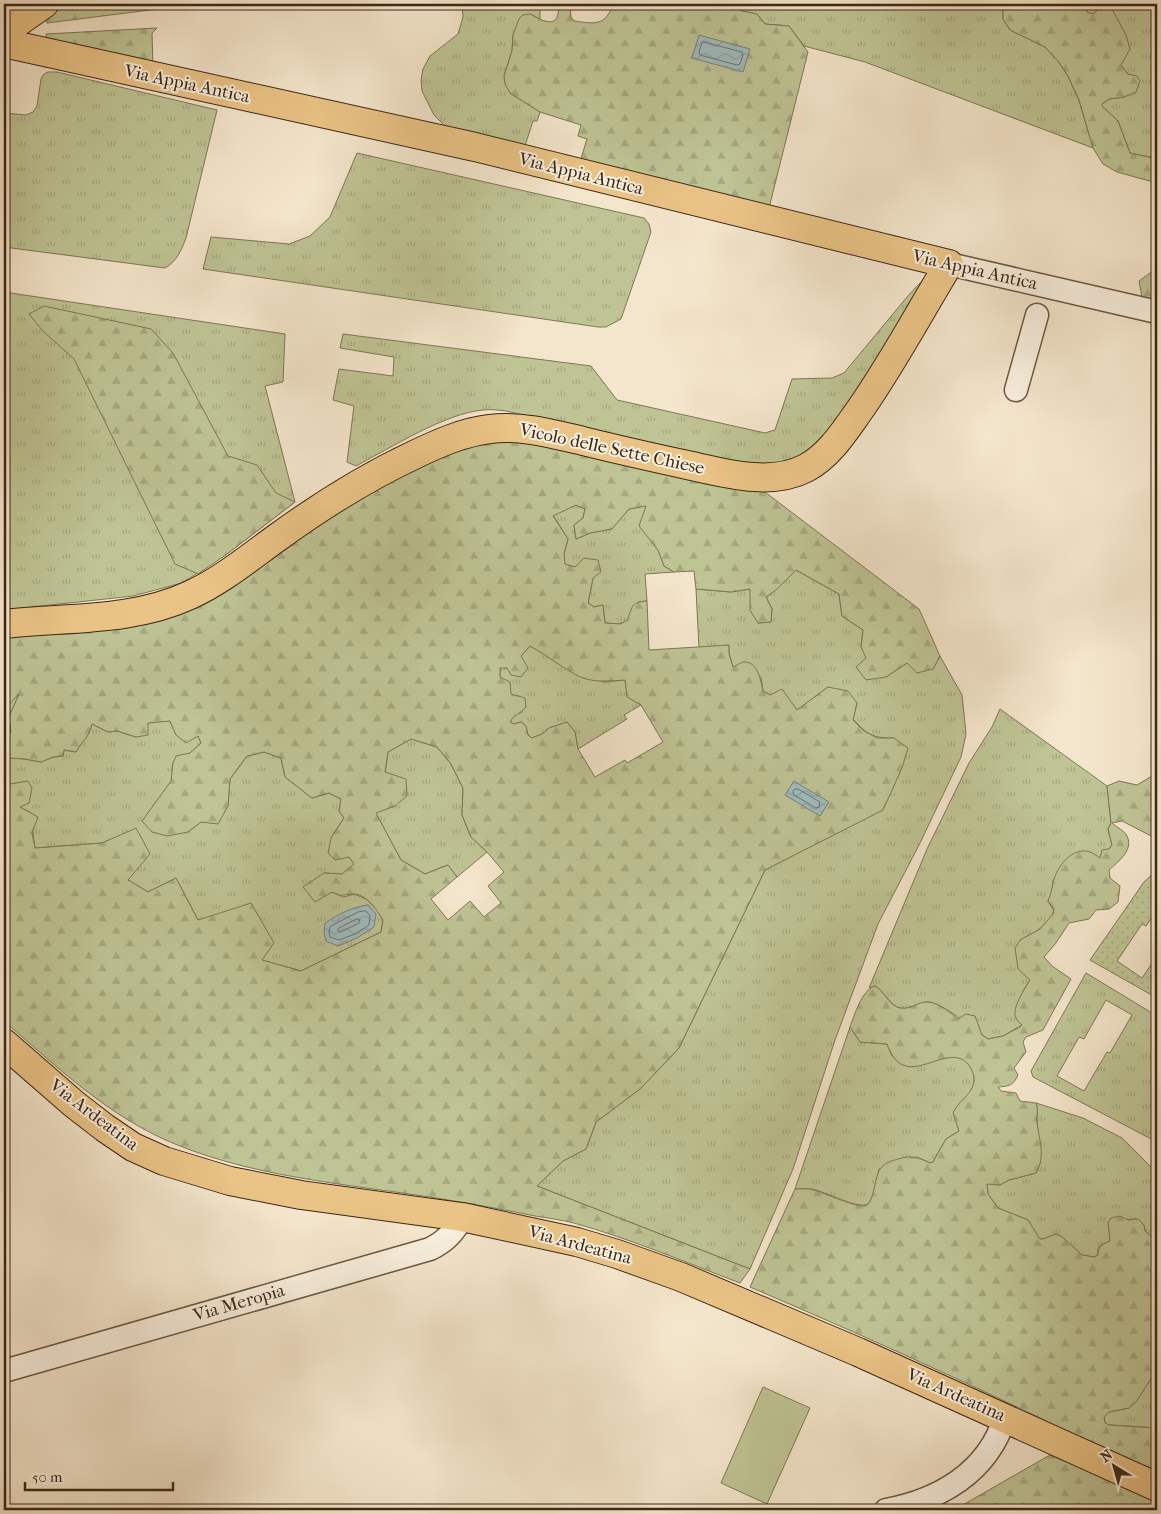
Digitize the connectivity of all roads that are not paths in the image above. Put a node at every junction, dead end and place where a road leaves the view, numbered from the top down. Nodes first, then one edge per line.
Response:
1 (44, 4) edge
2 (4, 32) edge
3 (4, 43) edge
4 (949, 264) junction
5 (1157, 312) edge
6 (1037, 315) dead end
7 (1016, 390) dead end
8 (4, 624) edge
9 (4, 1043) edge
10 (462, 1217) junction
11 (4, 1371) edge
12 (1005, 1417) junction
13 (1157, 1487) edge
14 (886, 1510) edge

1 - 2 main road
3 - 4 main road, Via Appia Antica
4 - 5 street, Via Appia Antica
4 - 8 main road, Vicolo delle Sette Chiese
6 - 7 street
9 - 10 main road, Via Ardeatina
10 - 11 street, Via Meropia
10 - 12 main road, Via Ardeatina
12 - 13 main road, Via Ardeatina
12 - 14 street

